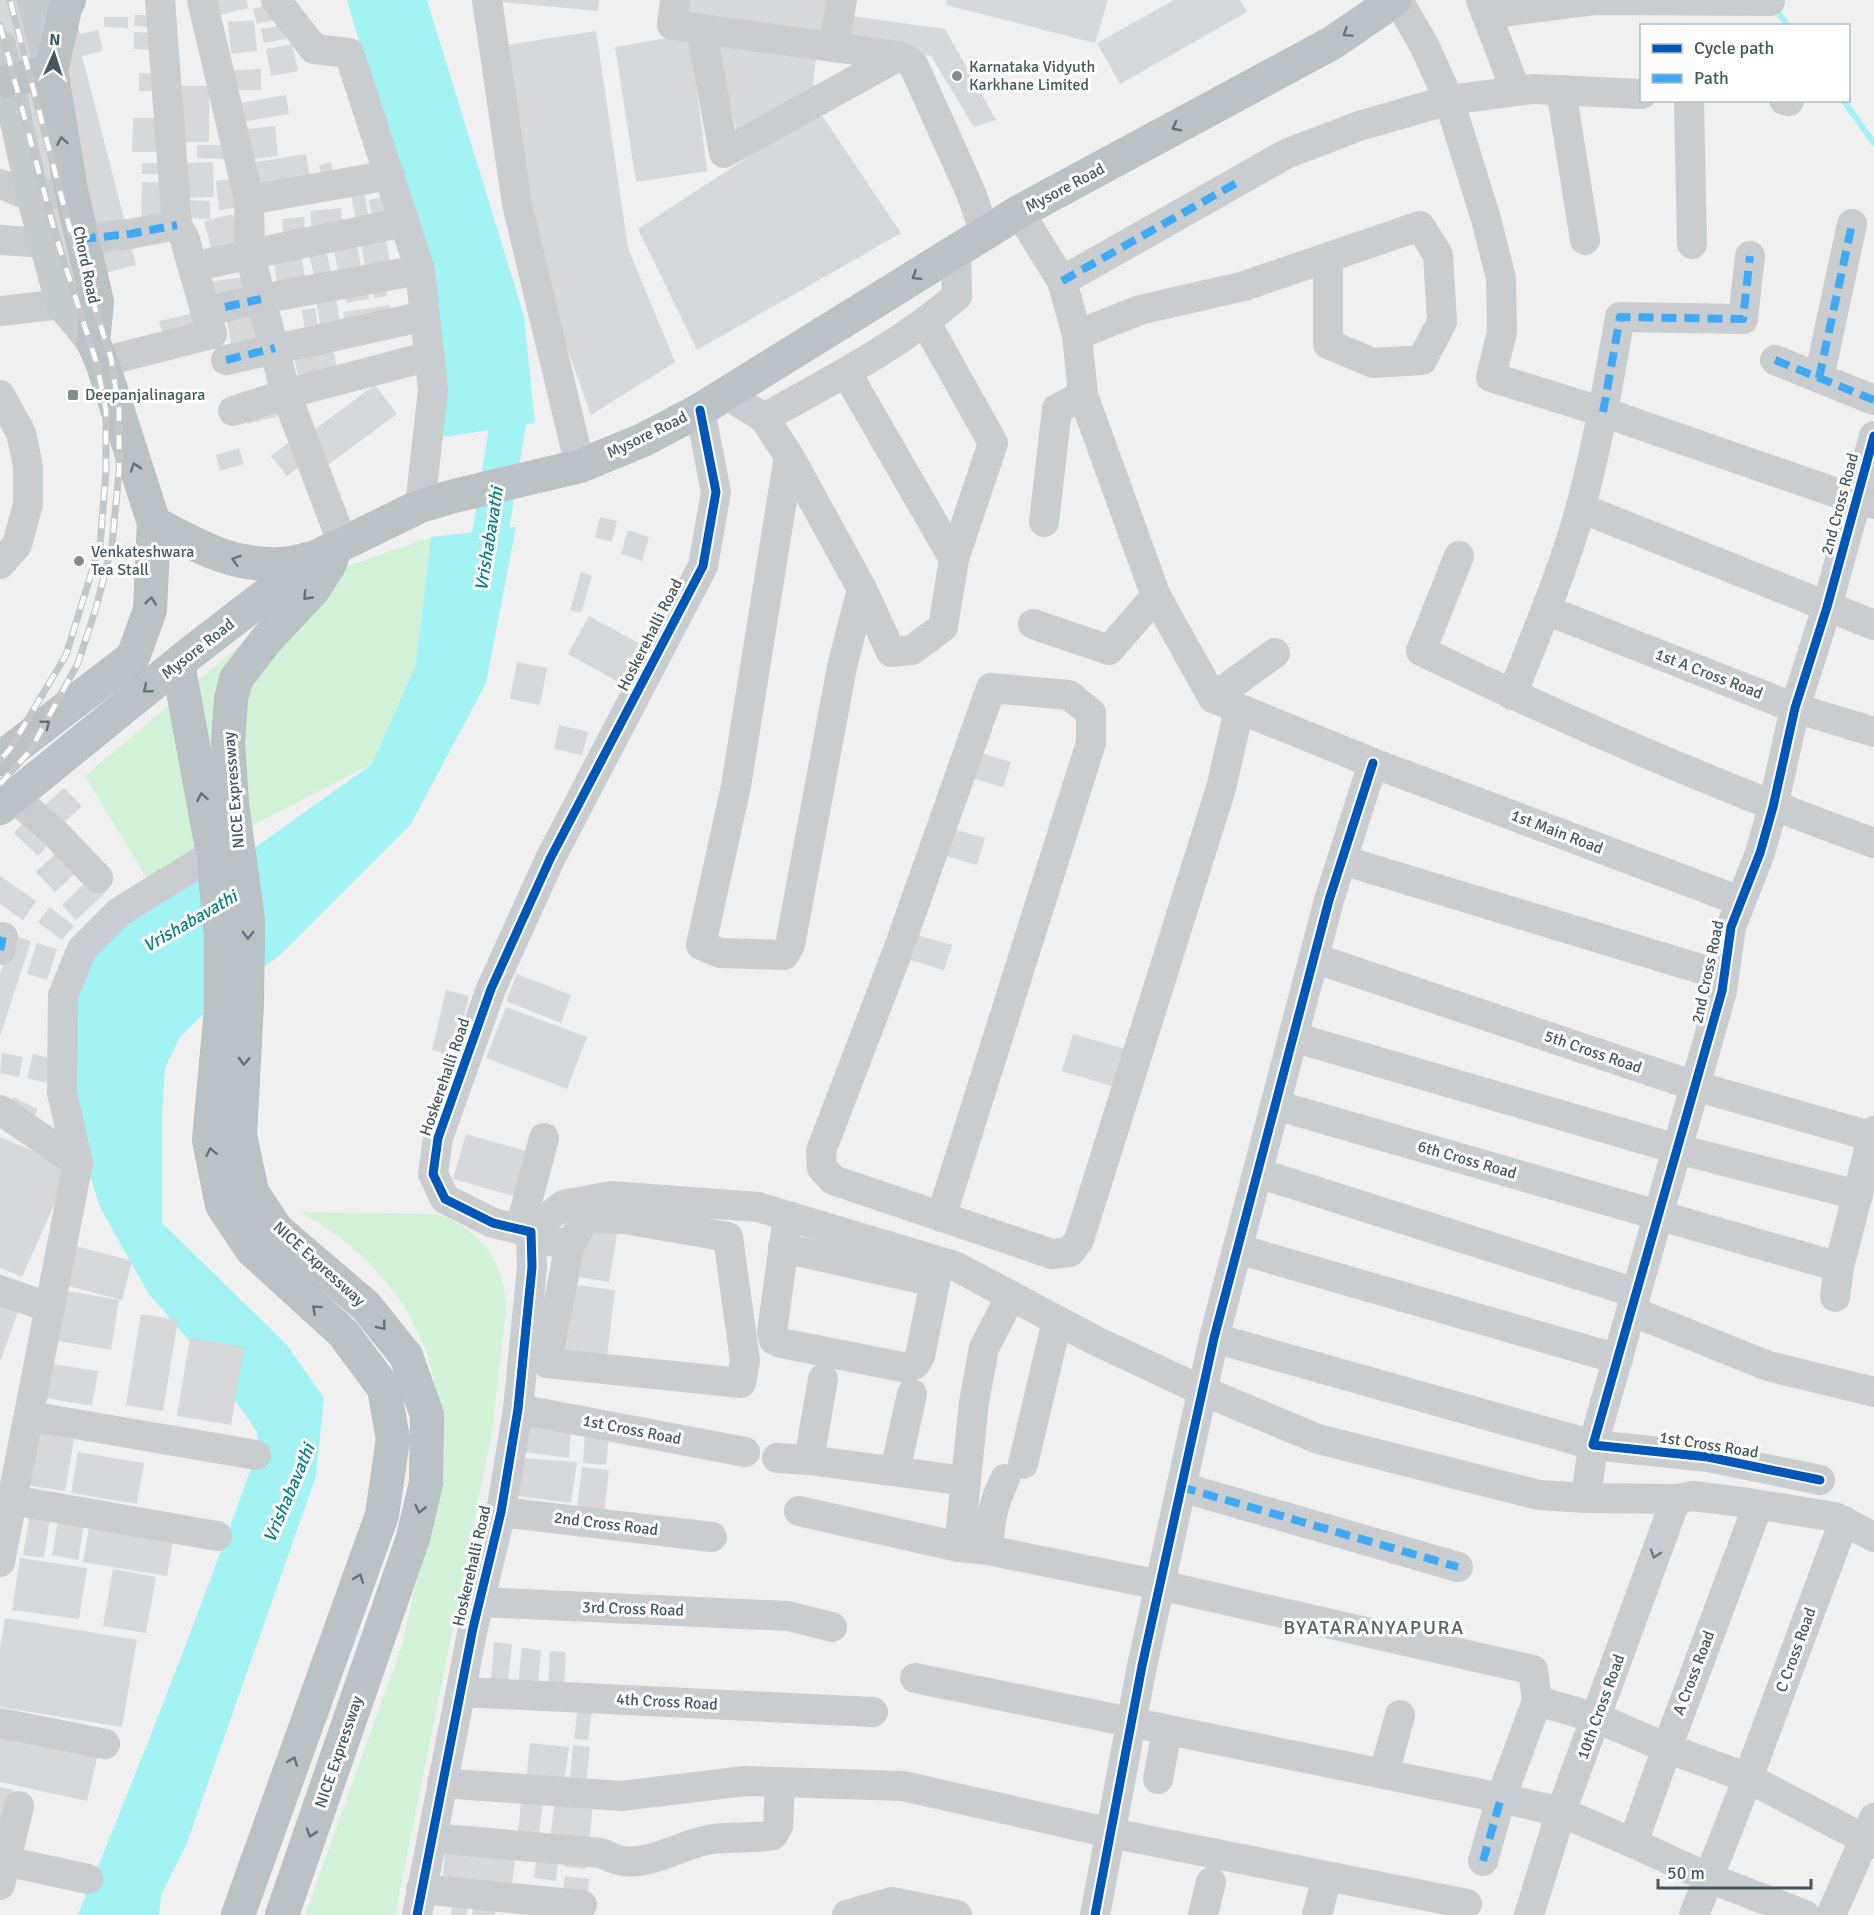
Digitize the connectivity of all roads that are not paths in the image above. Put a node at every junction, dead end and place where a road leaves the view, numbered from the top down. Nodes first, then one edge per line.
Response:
1 (33, 0) edge
2 (69, 0) edge
3 (160, 0) edge
4 (202, 0) edge
5 (276, 0) edge
6 (487, 0) edge
7 (675, 0) edge
8 (842, 0) edge
9 (1397, 0) edge
10 (1770, 1) edge
11 (1484, 7) edge
12 (701, 29) junction
13 (833, 46) junction
14 (0, 47) edge
15 (899, 56) junction
16 (51, 71) junction
17 (7, 81) junction
18 (1561, 90) junction
19 (1516, 91) junction
20 (1640, 94) edge
21 (1449, 100) junction
22 (1689, 102) edge
23 (390, 175) junction
24 (0, 184) edge
25 (71, 191) junction
26 (33, 197) junction
27 (249, 200) junction
28 (1019, 212) junction
29 (404, 222) junction
30 (1852, 224) dead end
31 (177, 225) junction
32 (985, 233) junction
33 (81, 239) junction
34 (0, 240) edge
35 (1585, 240) dead end
36 (46, 243) junction
37 (1692, 244) dead end
38 (956, 252) junction
39 (250, 254) junction
40 (1750, 256) dead end
41 (1328, 257) junction
42 (210, 263) dead end
43 (420, 270) junction
44 (1062, 281) junction
45 (261, 298) junction
46 (62, 304) junction
47 (225, 307) dead end
48 (0, 311) edge
49 (425, 316) junction
50 (926, 323) junction
51 (1077, 335) junction
52 (275, 348) junction
53 (98, 352) junction
54 (430, 356) junction
55 (226, 360) dead end
56 (1775, 360) dead end
57 (846, 372) junction
58 (1819, 378) junction
59 (286, 394) junction
60 (0, 395) edge
61 (1083, 395) junction
62 (1874, 400) edge
63 (712, 401) junction
64 (233, 411) dead end
65 (1603, 412) junction
66 (764, 418) junction
67 (1874, 436) edge
68 (789, 456) junction
69 (576, 467) junction
70 (1866, 502) edge
71 (420, 506) junction
72 (1581, 508) junction
73 (1044, 522) dead end
74 (154, 523) junction
75 (332, 548) junction
76 (1459, 556) dead end
77 (954, 559) junction
78 (0, 564) edge
79 (862, 589) junction
80 (1156, 596) junction
81 (1827, 607) junction
82 (1546, 610) junction
83 (1033, 624) dead end
84 (1874, 624) edge
85 (1275, 653) dead end
86 (178, 664) junction
87 (1512, 695) junction
88 (1226, 704) junction
89 (1795, 708) junction
90 (1874, 732) edge
91 (0, 759) edge
92 (1373, 763) junction
93 (7, 803) edge
94 (1773, 807) junction
95 (1874, 843) edge
96 (222, 860) junction
97 (1342, 860) junction
98 (98, 879) dead end
99 (1740, 901) junction
100 (1314, 958) junction
101 (1724, 975) junction
102 (234, 1006) junction
103 (1293, 1037) junction
104 (1695, 1086) junction
105 (1275, 1105) junction
106 (0, 1110) edge
107 (1874, 1135) edge
108 (544, 1137) dead end
109 (1677, 1149) junction
110 (78, 1163) junction
111 (1257, 1173) junction
112 (1862, 1204) edge
113 (1658, 1215) junction
114 (788, 1216) junction
115 (941, 1217) junction
116 (528, 1233) junction
117 (570, 1244) junction
118 (783, 1248) junction
119 (1238, 1249) junction
120 (1839, 1267) junction
121 (937, 1272) junction
122 (0, 1290) edge
123 (1011, 1296) junction
124 (1834, 1297) dead end
125 (1634, 1302) junction
126 (50, 1308) junction
127 (1057, 1321) junction
128 (1214, 1338) junction
129 (1618, 1359) junction
130 (823, 1379) dead end
131 (1203, 1392) junction
132 (1874, 1392) edge
133 (912, 1394) dead end
134 (518, 1409) junction
135 (29, 1416) junction
136 (1593, 1445) junction
137 (745, 1452) dead end
138 (256, 1455) dead end
139 (777, 1458) dead end
140 (809, 1460) junction
141 (895, 1471) junction
142 (1820, 1480) dead end
143 (966, 1481) junction
144 (1181, 1487) junction
145 (1586, 1498) junction
146 (1676, 1499) junction
147 (12, 1500) junction
148 (1758, 1505) junction
149 (799, 1511) dead end
150 (501, 1512) junction
151 (1844, 1521) junction
152 (217, 1536) dead end
153 (712, 1537) dead end
154 (1874, 1537) edge
155 (974, 1548) junction
156 (0, 1562) edge
157 (1458, 1567) dead end
158 (1160, 1585) junction
159 (479, 1602) junction
160 (832, 1627) dead end
161 (915, 1678) dead end
162 (461, 1692) junction
163 (1537, 1701) junction
164 (873, 1712) dead end
165 (1400, 1715) dead end
166 (1597, 1718) junction
167 (0, 1723) edge
168 (1131, 1723) junction
169 (1167, 1731) junction
170 (105, 1744) dead end
171 (1666, 1748) junction
172 (1384, 1774) junction
173 (1748, 1778) junction
174 (1158, 1779) dead end
175 (780, 1782) junction
176 (442, 1783) junction
177 (1501, 1798) junction
178 (19, 1806) dead end
179 (1562, 1812) junction
180 (1111, 1833) junction
181 (1871, 1834) edge
182 (432, 1838) junction
183 (1633, 1843) junction
184 (1483, 1861) dead end
185 (2, 1869) edge
186 (1327, 1877) junction
187 (1709, 1878) junction
188 (88, 1879) dead end
189 (1211, 1882) dead end
190 (419, 1902) edge
191 (1467, 1904) dead end
192 (582, 1905) dead end
193 (1538, 1912) edge
194 (238, 1915) edge
195 (282, 1915) edge
196 (847, 1915) edge
197 (957, 1915) edge
198 (1095, 1915) edge
199 (1203, 1915) edge
200 (1317, 1915) edge
201 (1694, 1915) edge
202 (1805, 1915) edge
203 (1831, 1915) edge

1 - 16 main road
2 - 16 highway
3 - 31 street
4 - 27 street
5 - 23 street
6 - 69 street
7 - 12 street
8 - 13 street
9 - 21 street
9 -> 28 highway, Mysore Road
10 - 11 street
11 - 19 street
12 - 13 street
12 - 15 street
13 - 15 street
14 - 17 main road
15 - 32 street
16 - 17 highway
25 -> 16 highway, Chord Road
17 - 26 main road
18 - 19 street
18 - 20 street
18 - 35 street
19 - 21 street
21 - 44 street
21 - 65 street
22 - 37 street
23 - 27 street
23 - 29 street
24 - 26 street
25 - 26 street
25 - 33 highway, Chord Road
26 - 36 main road
27 - 39 street
28 - 32 highway, Mysore Road
28 - 44 street
29 - 39 street
29 - 43 street
30 - 58 street
31 - 33 street
31 - 53 street
32 - 38 highway, Mysore Road
33 - 53 highway, Chord Road
34 - 36 street
36 - 46 main road
38 - 50 street
38 -> 63 highway, Mysore Road
39 - 42 street
39 - 45 street
40 - 65 street
41 - 41 street
41 - 51 street
43 - 45 street
43 - 49 street
44 - 51 street
45 - 47 street
45 - 52 street
46 - 48 street
46 - 53 main road
49 - 52 street
49 - 54 street
50 - 57 street
50 - 77 street
51 - 61 street
52 - 55 street
52 - 59 street
74 -> 53 highway, Chord Road
54 - 59 street
54 - 71 street
56 - 58 street
57 - 66 street
57 - 77 street
58 - 62 street
59 - 64 street
59 - 75 street
60 - 78 street
61 - 73 street
61 - 80 street
63 - 66 street
63 - 69 highway, Mysore Road
63 - 116 street, Hoskerehalli Road
65 - 70 street
65 - 72 street
66 - 68 street
67 - 70 street, 2nd Cross Road
68 - 79 street
68 - 79 street
69 - 71 highway, Mysore Road
70 - 81 street, 2nd Cross Road
71 - 75 highway, Mysore Road
72 - 81 street
72 - 82 street
75 -> 74 highway
91 -> 74 highway
75 - 86 highway, Mysore Road
75 -> 96 highway, NICE Expressway
76 - 87 street
77 - 79 street
80 - 83 street
80 - 88 street
81 - 84 street
81 - 89 street, 2nd Cross Road
82 - 87 street
82 - 89 street, 1st A Cross Road
85 - 88 street
86 -> 93 highway, Mysore Road
96 -> 86 highway, NICE Expressway
87 - 94 street
88 - 92 street, 1st Main Road
88 - 115 street
89 - 90 street, 1st A Cross Road
89 - 94 street, 2nd Cross Road
92 - 97 street
92 - 99 street, 1st Main Road
93 - 98 street
94 - 95 street
94 - 99 street, 2nd Cross Road
96 - 102 highway, NICE Expressway
96 - 110 street
97 - 100 street
97 - 101 street
99 - 101 street, 2nd Cross Road
100 - 103 street
100 - 104 street, 5th Cross Road
101 - 104 street, 2nd Cross Road
194 -> 102 highway, NICE Expressway
102 -> 195 highway, NICE Expressway
103 - 105 street
103 - 109 street
104 - 107 street, 5th Cross Road
104 - 109 street, 2nd Cross Road
105 - 111 street
105 - 113 street, 6th Cross Road
106 - 110 street
107 - 112 street
108 - 116 street
109 - 112 street
109 - 113 street, 2nd Cross Road
110 - 126 street
111 - 119 street
111 - 125 street
112 - 120 street
113 - 120 street, 6th Cross Road
113 - 125 street, 2nd Cross Road
114 - 116 street
114 - 118 street
114 - 121 street
115 - 115 street
116 - 117 street
116 - 134 street, Hoskerehalli Road
117 - 117 street
118 - 121 street
118 - 121 street
119 - 128 street
119 - 129 street
120 - 124 street
121 - 123 street
122 - 126 street
123 - 127 street
123 - 143 street
125 - 129 street, 2nd Cross Road
125 - 132 street
126 - 135 street
127 - 131 street
127 - 155 street
128 - 131 street
128 - 136 street, 1st Cross Road
129 - 136 street, 2nd Cross Road
130 - 140 street
131 - 144 street
131 - 145 street
133 - 141 street
134 - 137 street, 1st Cross Road
134 - 150 street, Hoskerehalli Road
135 - 138 street
135 - 147 street
136 - 142 street, 1st Cross Road
136 - 145 street, 2nd Cross Road
139 - 140 street
140 - 141 street
141 - 143 street
143 - 155 street
144 - 157 street
144 - 158 street
145 - 146 street
146 - 148 street
146 -> 166 street, 10th Cross Road
147 - 152 street
147 - 156 street
148 - 151 street
148 - 171 street, A Cross Road
149 - 155 street
150 - 153 street, 2nd Cross Road
150 - 159 street, Hoskerehalli Road
151 - 154 street
151 - 173 street, C Cross Road
155 - 158 street
158 - 163 street
158 - 168 street
159 - 160 street, 3rd Cross Road
159 - 162 street, Hoskerehalli Road
161 - 168 street
162 - 164 street, 4th Cross Road
162 - 176 street, Hoskerehalli Road
163 - 166 street
163 - 177 street
165 - 172 street
166 - 171 street
166 - 179 street, 10th Cross Road
167 - 170 street
168 - 169 street
168 - 180 street
169 - 172 street
169 - 174 street
171 - 173 street
171 - 183 street, A Cross Road
172 - 177 street
173 - 181 street
173 - 187 street, C Cross Road
175 - 176 street
175 - 180 street
175 - 182 street
176 - 182 street, Hoskerehalli Road
177 - 179 street
177 - 184 street
178 - 185 street
179 - 183 street
179 - 193 street, 10th Cross Road
180 - 186 street
180 - 198 street
181 - 203 street
182 - 190 street, Hoskerehalli Road
183 - 187 street
185 - 188 street
186 - 191 street
186 - 200 street
187 - 201 street, C Cross Road
187 - 202 street
189 - 199 street
190 - 192 street
196 - 197 street

